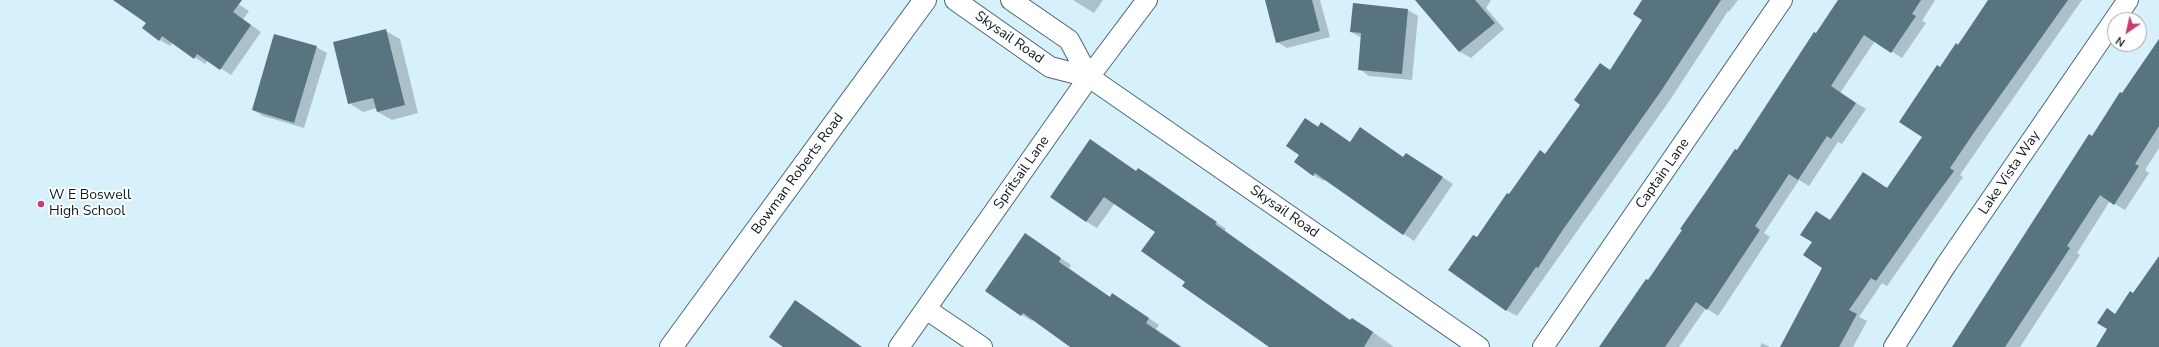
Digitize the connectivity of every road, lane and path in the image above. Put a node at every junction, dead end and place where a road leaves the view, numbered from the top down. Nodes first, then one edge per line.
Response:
1 (925, 0) edge
2 (955, 0) edge
3 (1011, 0) edge
4 (1147, 0) edge
5 (1782, 0) edge
6 (2128, 0) edge
7 (1089, 77) junction
8 (926, 309) junction
9 (671, 347) edge
10 (899, 347) edge
11 (982, 347) edge
12 (1479, 347) edge
13 (1543, 347) edge
14 (1894, 347) edge

1 - 9 street, Bowman Roberts Road
2 - 7 street, Skysail Road
3 - 7 street, Skysail Road
4 - 7 street, Spritsail Lane
5 - 13 street, Captain Lane
6 - 14 street, Lake Vista Way
7 - 8 street, Spritsail Lane
7 - 12 street, Skysail Road
8 - 10 street, Spritsail Lane
8 - 11 street

